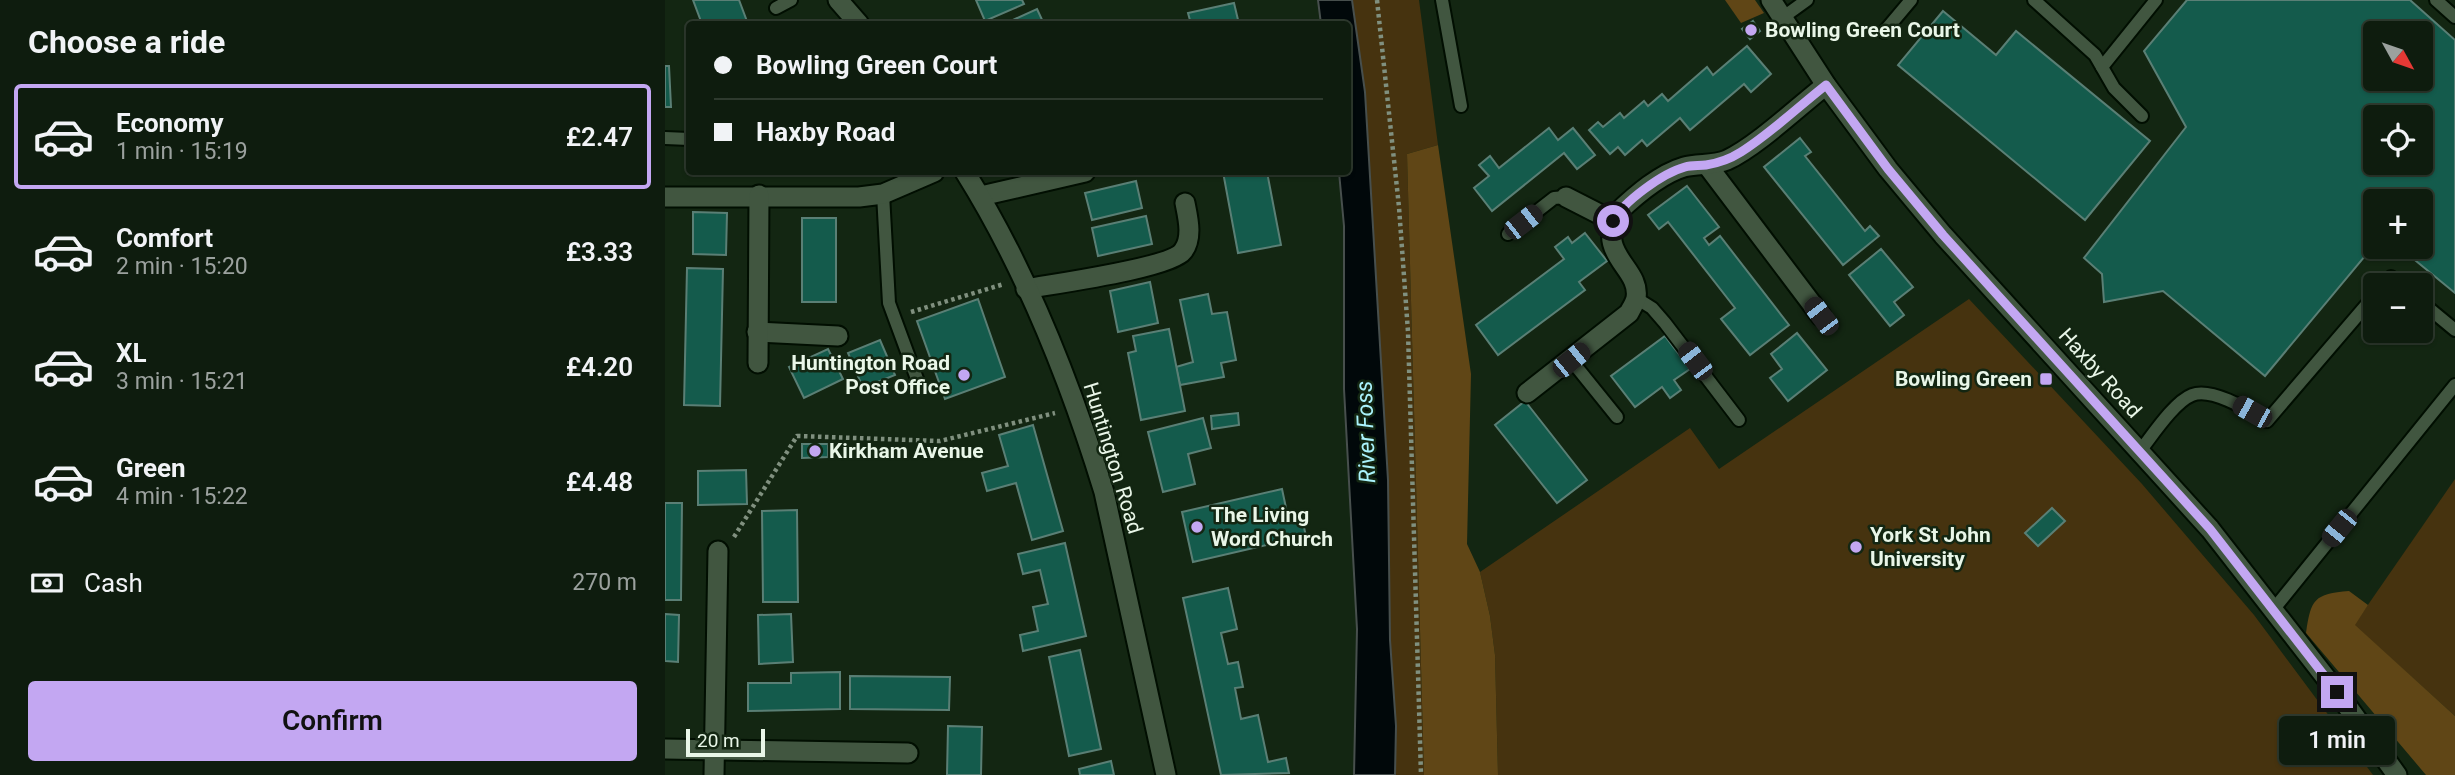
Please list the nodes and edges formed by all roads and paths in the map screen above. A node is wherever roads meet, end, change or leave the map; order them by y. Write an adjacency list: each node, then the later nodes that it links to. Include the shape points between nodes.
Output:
1 (790, 0): 11 (lane)
2 (838, 0): 14 (street)
3 (1377, 0): 59 (path, via 1408,332)
4 (1442, 0): 18 (lane)
5 (1771, 0): 13 (street, Haxby Road)
6 (1807, 0): 13 (lane)
7 (1911, 0): 15 (lane)
8 (2034, 0): 16 (lane, via 2095,55)
9 (2156, 0): 16 (lane)
10 (2436, 0): 12 (lane)
11 (776, 8)
12 (2455, 17)
13 (1782, 18): 17 (street, Haxby Road)
14 (856, 21)
15 (1884, 32)
16 (2102, 67): 19 (lane, via 2114,88)
17 (1826, 85): 22 (street, via 1742,151); 51 (street, Haxby Road, via 1943,235)
18 (1461, 106)
19 (2142, 116)
20 (665, 138): 21 (lane)
21 (686, 139)
22 (1707, 165): 32 (street, via 1670,172 1628,202); 38 (street)
23 (927, 175): 26 (street)
24 (967, 175): 28 (street, Huntington Road)
25 (1072, 175): 28 (street)
26 (883, 194): 27 (street); 39 (lane, via 889,303)
27 (759, 195): 29 (street); 41 (street)
28 (981, 196): 34 (street, Huntington Road)
29 (665, 197)
30 (1566, 197): 32 (street); 33 (lane, via 1554,198)
31 (1185, 204): 34 (street, via 1188,242 1175,258 1140,268)
32 (1613, 221): 35 (street, via 1613,250 1635,285)
33 (1507, 234)
34 (1024, 284): 39 (path); 48 (street, Huntington Road)
35 (1636, 298): 43 (street, via 1629,313); 50 (lane, via 1665,323)
36 (2363, 309): 51 (lane, via 2267,421 2237,403 2194,394 2183,400)
37 (2433, 312): 40 (lane)
38 (1821, 316)
39 (894, 317): 46 (lane)
40 (2455, 330)
41 (757, 332): 42 (street); 44 (street)
42 (838, 337)
43 (1571, 360): 47 (street); 49 (lane)
44 (758, 363)
45 (2455, 385): 53 (lane)
46 (919, 387)
47 (1527, 393)
48 (1076, 407): 52 (path, via 940,441 797,436 735,535); 58 (street, Huntington Road, via 1104,492)
49 (1617, 418)
50 (1739, 419)
51 (2140, 451): 53 (street, Haxby Road, via 2210,529)
52 (717, 551): 55 (street)
53 (2273, 610): 60 (street, Haxby Road)
54 (665, 749): 55 (street)
55 (714, 750): 56 (street); 57 (street)
56 (908, 753)
57 (714, 775)
58 (1166, 775)
59 (1422, 775)
60 (2397, 775)

